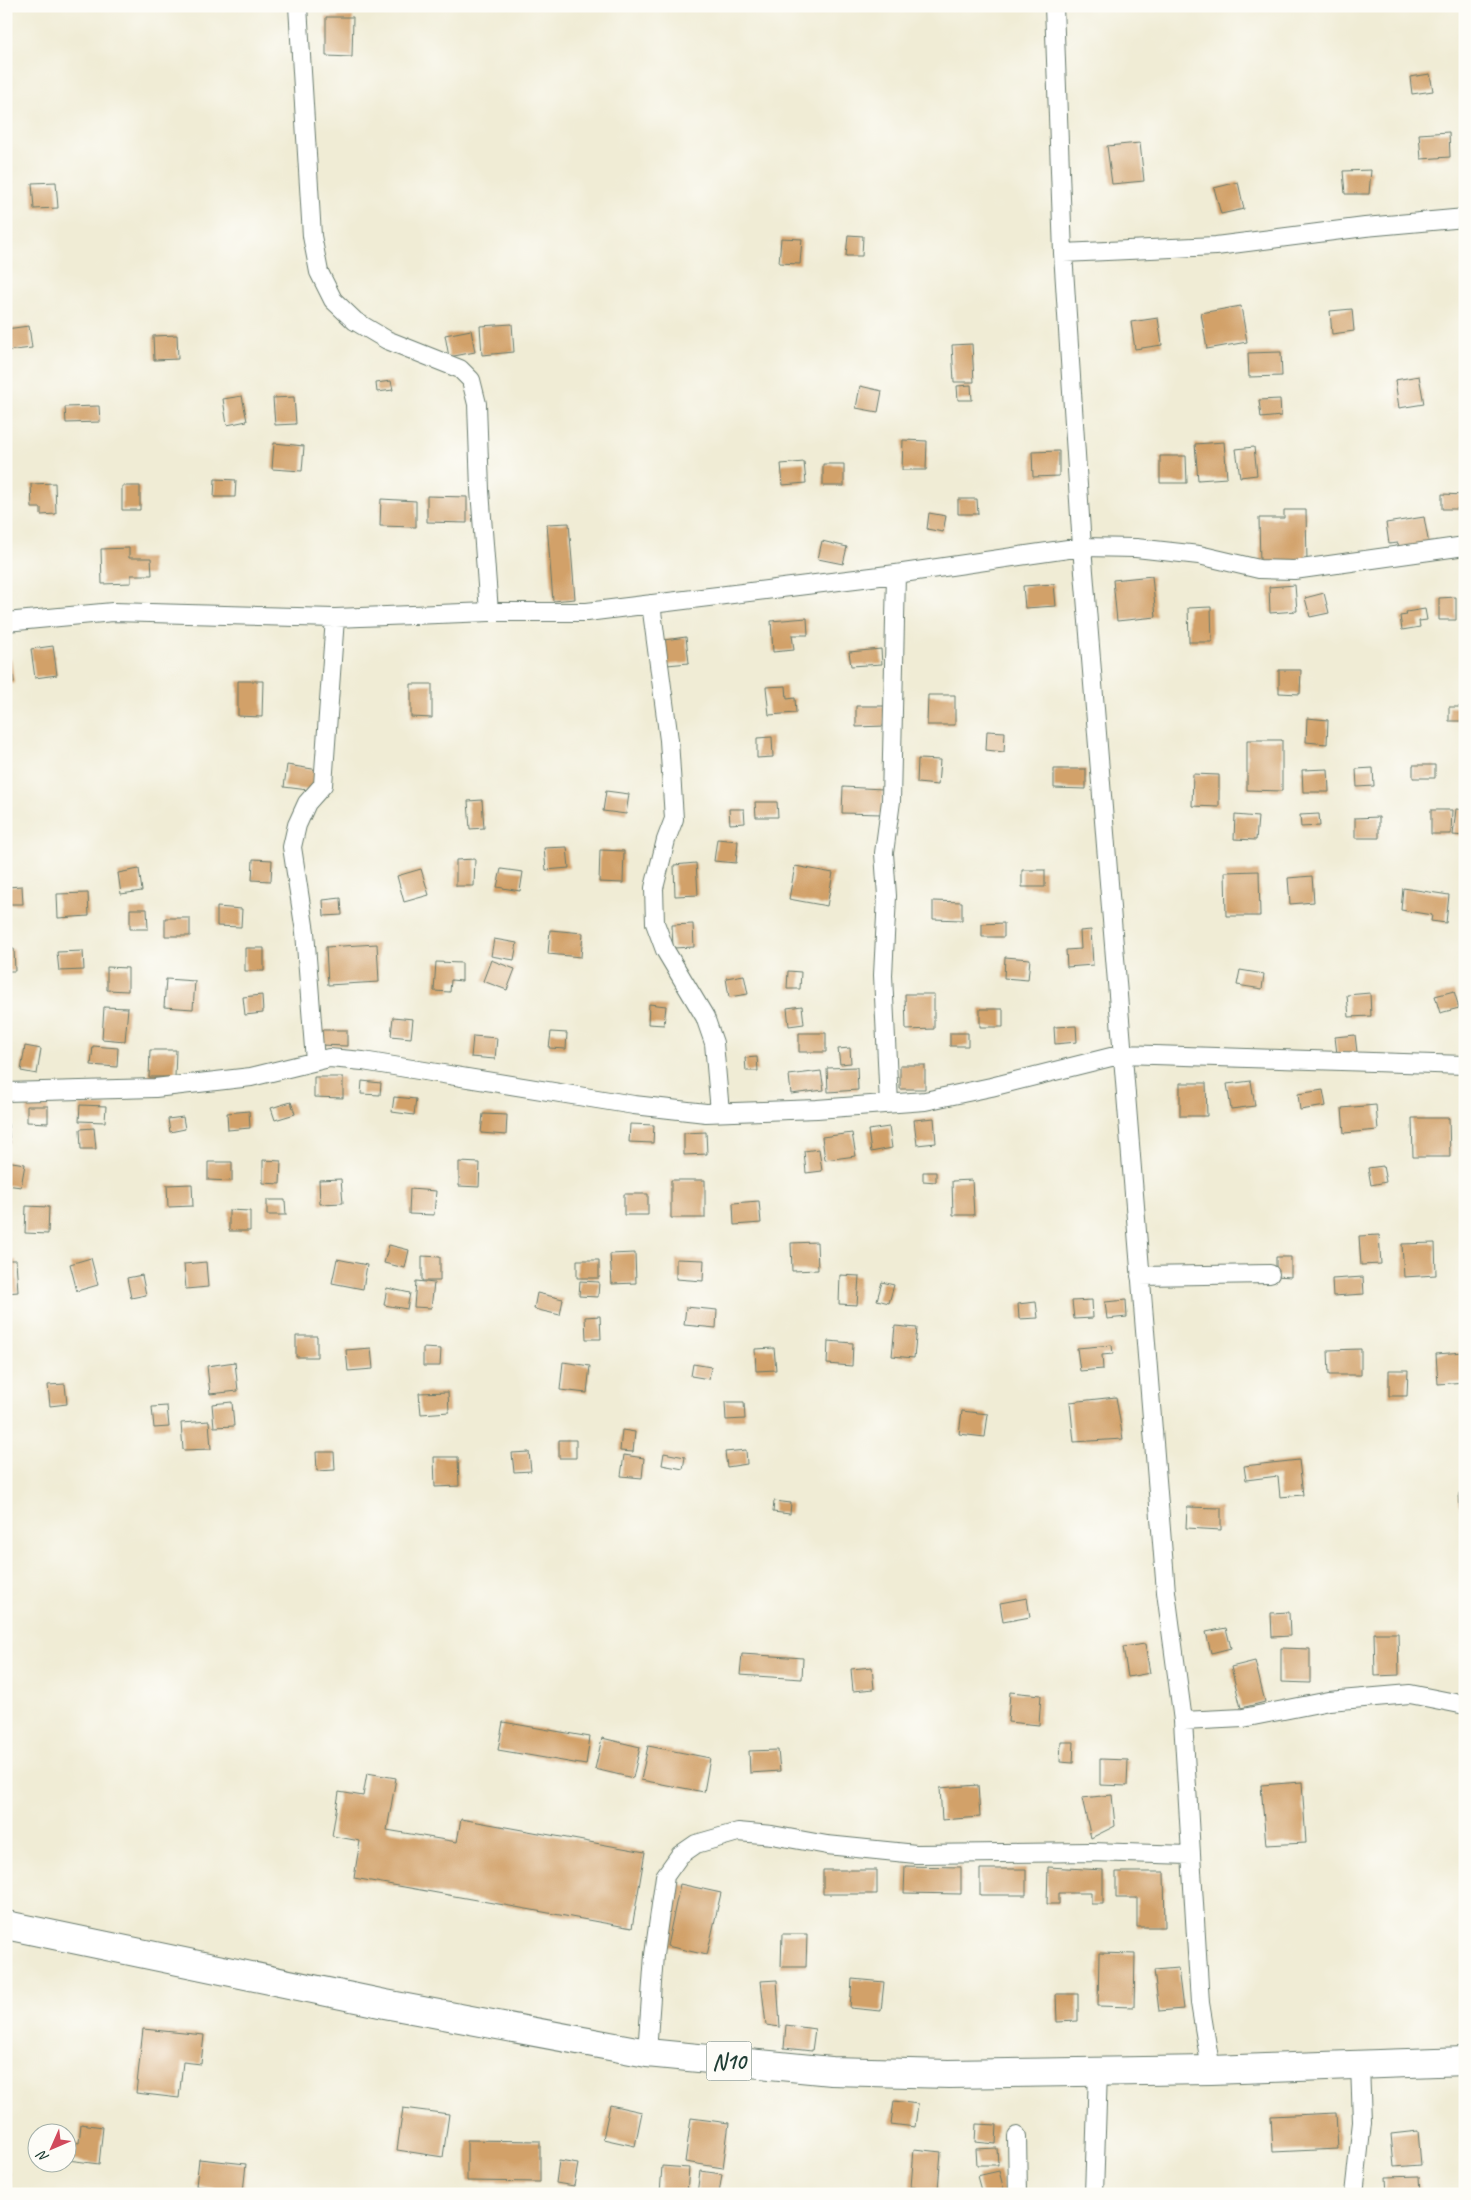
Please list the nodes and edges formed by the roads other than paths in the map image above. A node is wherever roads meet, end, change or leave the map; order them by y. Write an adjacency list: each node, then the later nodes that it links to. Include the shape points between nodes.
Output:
1 (298, 6): 9 (street, via 312,236 319,272 333,300 355,321 387,340 460,369 471,380 477,404)
2 (1054, 6): 4 (street)
3 (1465, 218): 4 (street, via 1216,246)
4 (1063, 253): 6 (street)
5 (1465, 546): 6 (street, via 1294,570 1259,570 1199,555 1136,548)
6 (1082, 548): 7 (street); 12 (street)
7 (896, 574): 8 (street); 16 (street, via 891,801 884,853 887,896 882,975)
8 (651, 604): 9 (street, via 587,612); 17 (street, via 669,740 674,819 654,888 655,923 665,950 705,1017 714,1043)
9 (489, 612): 10 (street)
10 (335, 618): 11 (street, via 113,612); 13 (street, via 323,785 307,803 297,825 292,848 305,932)
11 (6, 622)
12 (1123, 1054): 14 (street); 16 (street, via 992,1087 925,1101); 19 (street)
13 (316, 1061): 15 (street, via 251,1077 155,1088); 17 (street, via 329,1058 363,1061 634,1105)
14 (1465, 1065)
15 (6, 1092)
16 (889, 1104): 17 (street)
17 (720, 1112)
18 (1270, 1274): 19 (street)
19 (1140, 1276): 21 (street, via 1166,1592)
20 (1465, 1705): 21 (street, via 1410,1694 1329,1701 1243,1718)
21 (1184, 1721): 22 (street)
22 (1190, 1855): 24 (street, via 1091,1852 916,1854 738,1832 696,1844 680,1855 665,1876 654,1955); 27 (street, via 1200,2004)
23 (6, 1924): 24 (main road, N10, via 385,2004)
24 (647, 2053): 28 (main road, N10, via 831,2071 949,2074)
25 (1465, 2061): 26 (main road, N10)
26 (1360, 2065): 27 (main road, N10); 32 (street, via 1362,2122)
27 (1212, 2070): 28 (main road, N10)
28 (1098, 2071): 31 (street)
29 (1017, 2136): 30 (street)
30 (1018, 2194)
31 (1094, 2194)
32 (1354, 2194)

